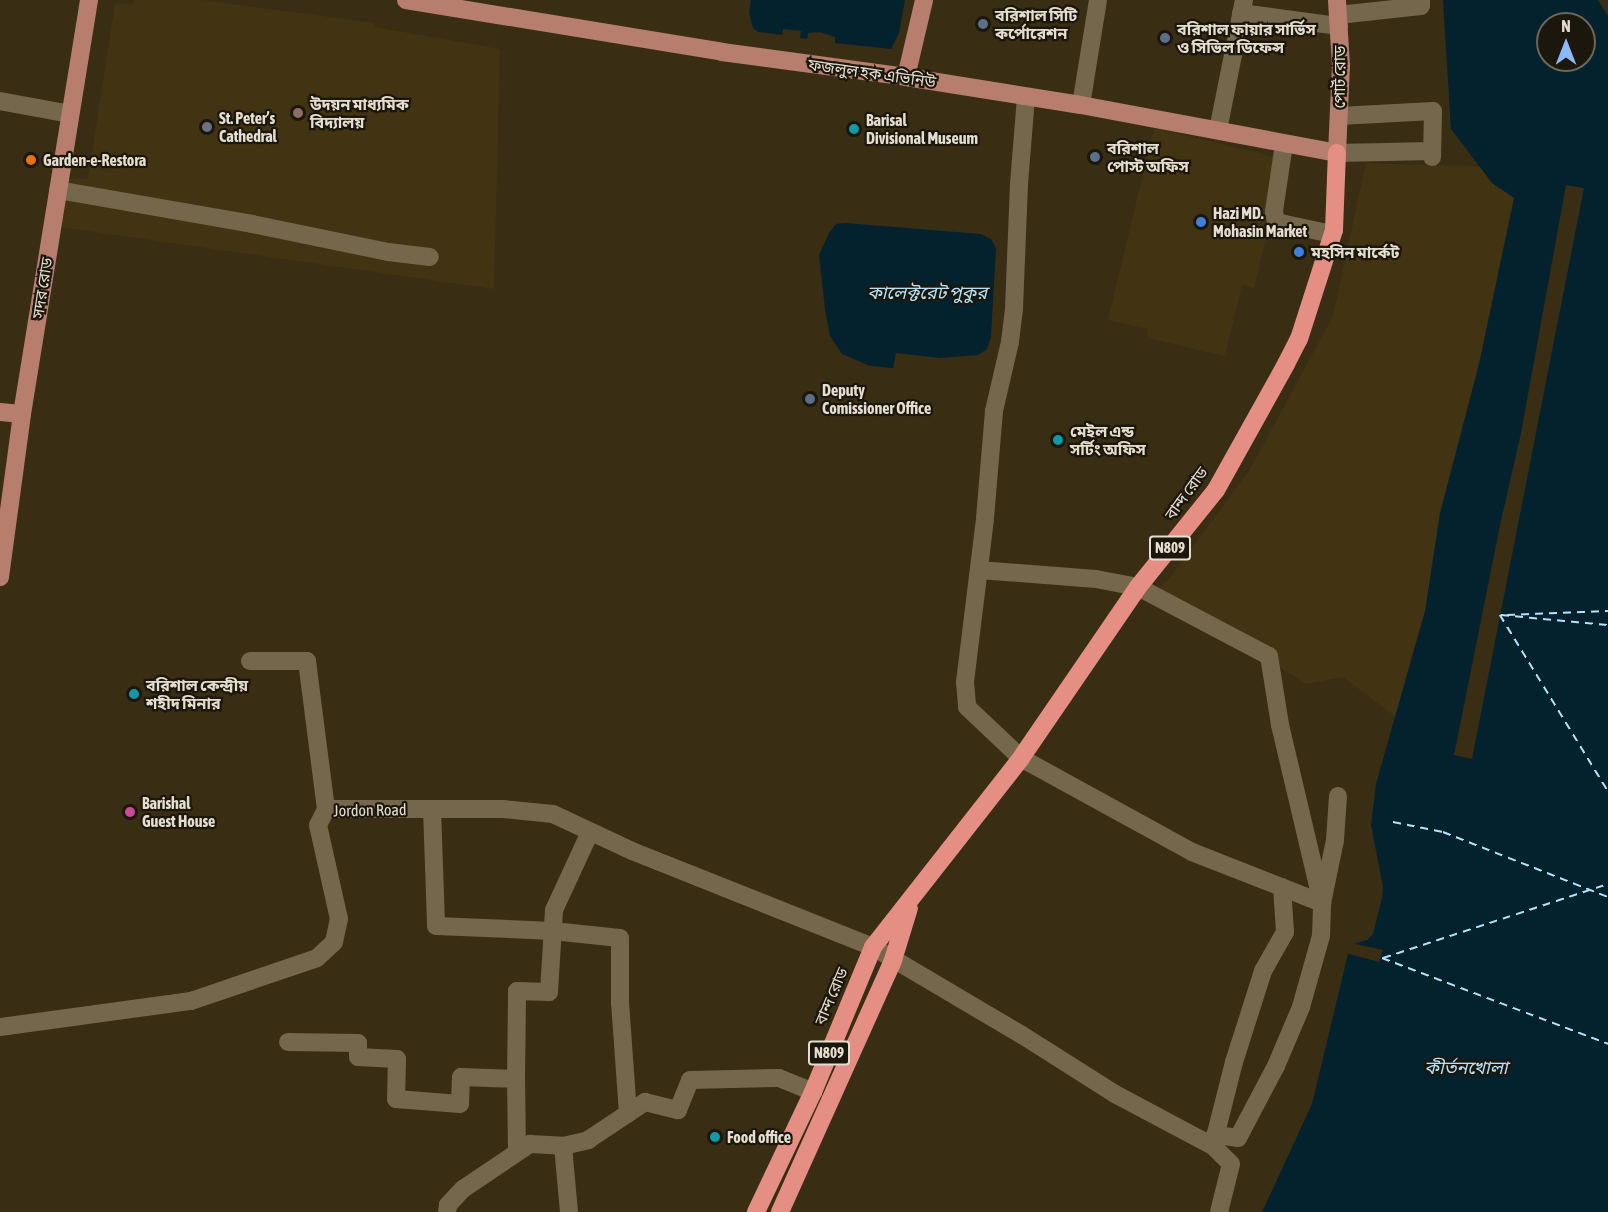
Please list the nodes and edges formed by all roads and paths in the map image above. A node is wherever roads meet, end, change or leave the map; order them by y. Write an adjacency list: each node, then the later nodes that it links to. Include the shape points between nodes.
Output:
1 (89, 0): 12 (main road, সদর রোড)
2 (406, 0): 8 (main road, ফজলুল হক এভিনিউ, via 722,52)
3 (924, 0): 8 (main road)
4 (1098, 0): 11 (street)
5 (1421, 0): 7 (street, via 1421,6)
6 (1242, 7): 7 (street); 14 (street)
7 (1338, 14): 13 (main road, পোর্ট রোড)
8 (906, 77): 9 (main road, ফজলুল হক এভিনিউ)
9 (1026, 97): 11 (main road, ফজলুল হক এভিনিউ); 22 (street, via 1014,309 994,411)
10 (0, 101): 12 (street)
11 (1081, 105): 14 (main road, ফজলুল হক এভিনিউ)
12 (70, 114): 17 (main road, সদর রোড)
13 (1339, 116): 16 (main road, পোর্ট রোড); 16 (street, via 1433,111 1432,154)
14 (1218, 130): 15 (main road, ফজলুল হক এভিনিউ)
15 (1284, 144): 16 (main road, ফজলুল হক এভিনিউ); 18 (street, via 1274,211 1276,222)
16 (1337, 153): 18 (highway, বান্দ রোড / N809)
17 (58, 190): 19 (street); 21 (main road, সদর রোড)
18 (1332, 234): 24 (highway, বান্দ রোড / N809, via 1299,339 1286,364 1216,490)
19 (430, 257)
20 (0, 412): 21 (main road)
21 (22, 414): 23 (main road, সদর রোড)
22 (979, 570): 24 (street, via 1096,579); 26 (street, via 965,682 967,706)
23 (0, 577)
24 (1138, 587): 26 (highway, বান্দ রোড / N809); 33 (street, via 1269,656)
25 (250, 661): 28 (street, via 307,661)
26 (1021, 758): 31 (street, via 1192,852); 32 (highway, বান্দ রোড / N809)
27 (1338, 796): 33 (street, via 1335,840)
28 (326, 809): 29 (street, Jordon Road); 37 (street, Jordon Road, via 318,825 339,919 334,942 317,958 191,1001)
29 (432, 809): 30 (street, Jordon Road, via 553,814); 34 (street, via 436,926)
30 (590, 832): 34 (street, via 554,910); 35 (street, Jordon Road)
31 (1282, 887): 33 (street); 42 (street, via 1285,932 1263,971)
32 (911, 901): 35 (highway, বান্দ রোড / N809); 36 (highway, বান্দ রোড / N809)
33 (1322, 903): 42 (street, via 1321,936 1301,1007 1276,1066 1238,1138)
34 (553, 931): 39 (street, via 549,992 517,990); 41 (street, via 620,938)
35 (873, 947): 36 (street, Jordon Road); 40 (highway, বান্দ রোড / N809)
36 (893, 960): 42 (street, Jordon Road, via 1115,1094); 48 (highway, বান্দ রোড / N809)
37 (0, 1027)
38 (288, 1042): 39 (street, via 358,1043 358,1057 397,1059 396,1099 460,1104 461,1077)
39 (516, 1079): 44 (street)
40 (813, 1092): 41 (street, via 779,1078 690,1080 678,1110 645,1102); 47 (highway, বান্দ রোড / N809)
41 (627, 1113): 43 (street, via 588,1140)
42 (1214, 1141): 49 (street, via 1231,1164)
43 (563, 1146): 44 (street, via 530,1144); 46 (street)
44 (517, 1152): 45 (street, via 463,1189 448,1205)
45 (447, 1212)
46 (569, 1212)
47 (756, 1212)
48 (780, 1212)
49 (1219, 1212)

